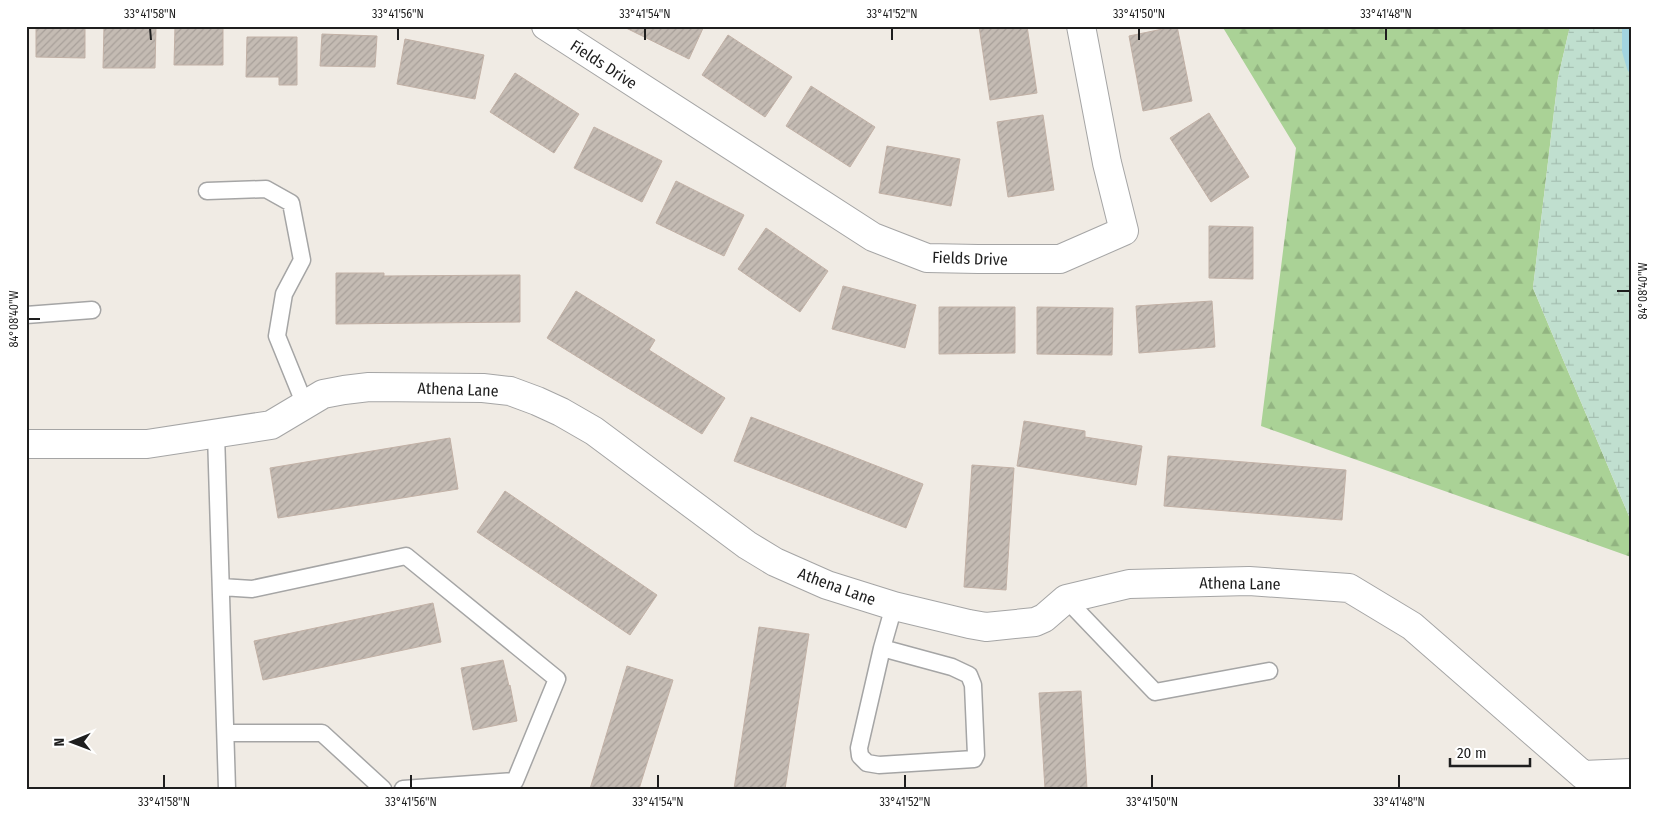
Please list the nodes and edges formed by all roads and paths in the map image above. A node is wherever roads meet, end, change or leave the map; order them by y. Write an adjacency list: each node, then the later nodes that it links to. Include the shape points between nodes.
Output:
1 (546, 26): 2 (street, Fields Drive, via 873,237 927,258 978,259 1060,259 1124,231 1107,163)
2 (1081, 26)
3 (207, 191): 6 (lane, via 266,189 291,202 302,260 284,294 278,336)
4 (92, 310): 5 (lane)
5 (26, 314)
6 (305, 405): 7 (street, Athena Lane, via 272,425); 11 (street, Athena Lane, via 323,394 369,387 510,391 561,412 594,431 747,545 775,562 826,584)
7 (216, 434): 8 (street, Athena Lane, via 147,444); 9 (lane)
8 (26, 444)
9 (221, 587): 14 (lane); 18 (lane, via 252,589 406,556 557,679 515,781)
10 (1066, 599): 11 (street, Athena Lane, via 1035,622 986,627); 13 (lane, via 1155,692); 15 (street, Athena Lane, via 1129,584 1249,581 1349,588 1412,626 1583,775)
11 (894, 606): 12 (lane)
12 (882, 648): 12 (lane, via 859,748 860,756 867,763 879,765 974,758 973,685 969,675 952,667)
13 (1269, 670)
14 (226, 733): 16 (lane); 17 (lane, via 322,734)
15 (1631, 773)
16 (227, 789)
17 (383, 789)
18 (403, 789)

